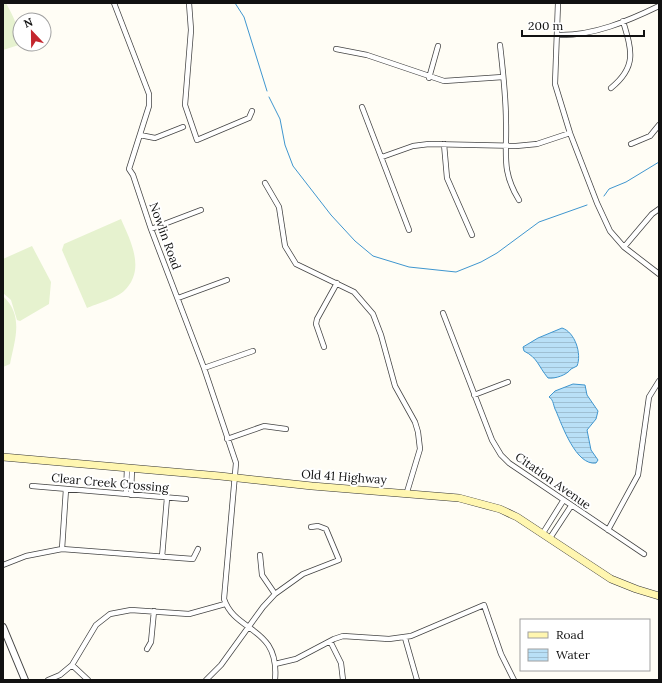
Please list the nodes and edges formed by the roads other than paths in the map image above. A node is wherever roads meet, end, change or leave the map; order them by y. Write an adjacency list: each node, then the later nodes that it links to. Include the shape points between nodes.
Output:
1 (114, 3): 18 (street, Nowlin Road, via 150,94)
2 (189, 3): 14 (street, via 191,30 185,105 197,140 249,118)
3 (558, 3): 6 (street)
4 (659, 6): 5 (street)
5 (623, 22): 6 (street, via 594,32); 12 (street, via 631,63 626,74)
6 (558, 35): 17 (street, via 556,84)
7 (500, 45): 10 (street)
8 (438, 46): 11 (street)
9 (336, 49): 11 (street, via 367,56)
10 (503, 77): 11 (street, via 444,82); 21 (street)
11 (429, 78)
12 (611, 88)
13 (362, 107): 22 (street)
14 (252, 111)
15 (659, 125): 20 (street, via 650,136)
16 (184, 127): 18 (street, via 155,138)
17 (570, 133): 21 (street, via 537,144); 30 (street, via 610,232)
18 (140, 135): 27 (street, Nowlin Road, via 129,169)
19 (444, 144): 21 (street); 22 (street, via 413,146); 29 (street, via 447,178)
20 (631, 144)
21 (506, 145): 24 (street, via 507,176)
22 (382, 157): 28 (street)
23 (265, 183): 33 (street, via 279,207 285,246 296,264)
24 (518, 200)
25 (659, 209): 30 (street)
26 (200, 210): 27 (street)
27 (151, 229): 34 (street, Nowlin Road)
28 (409, 230)
29 (472, 235)
30 (624, 247): 31 (street)
31 (659, 274)
32 (227, 280): 34 (street)
33 (337, 283): 36 (street, via 317,319 316,324); 49 (street, via 354,292 373,314 395,386 415,422 420,449)
34 (178, 298): 38 (street, Nowlin Road)
35 (443, 313): 41 (street, Citation Avenue)
36 (324, 347)
37 (253, 351): 38 (street)
38 (204, 368): 43 (street, Nowlin Road)
39 (659, 381): 56 (street, via 649,397 638,475)
40 (508, 382): 41 (street)
41 (474, 395): 53 (street, Citation Avenue, via 500,455)
42 (286, 429): 43 (street, via 264,426)
43 (227, 439): 46 (street, Nowlin Road, via 236,462)
44 (3, 456): 45 (main road, Old 41 Highway)
45 (130, 468): 46 (main road, Old 41 Highway); 50 (street)
46 (236, 478): 49 (main road, Old 41 Highway); 67 (street, Nowlin Road, via 224,590)
47 (32, 486): 48 (street, Clear Creek Crossing)
48 (66, 489): 50 (street, Clear Creek Crossing); 60 (street)
49 (407, 492): 57 (main road, Old 41 Highway, via 459,498 500,509)
50 (128, 494): 51 (street, Clear Creek Crossing)
51 (167, 498): 52 (street, Clear Creek Crossing); 63 (street)
52 (186, 499)
53 (563, 501): 54 (street, Citation Avenue); 57 (street)
54 (571, 506): 56 (street, Citation Avenue); 58 (street)
55 (311, 527): 65 (street, via 326,529 339,560 302,574)
56 (608, 530): 61 (street, Citation Avenue)
57 (543, 533): 58 (main road, Old 41 Highway)
58 (550, 538): 66 (main road, Old 41 Highway, via 611,579)
59 (198, 549): 63 (street, via 193,559)
60 (62, 550): 63 (street); 64 (street, via 26,556)
61 (644, 554)
62 (260, 555): 65 (street, via 262,575)
63 (162, 557)
64 (3, 565)
65 (276, 594): 69 (street)
66 (659, 596)
67 (226, 604): 68 (street, via 189,614); 69 (street, via 234,615)
68 (154, 612): 73 (street, via 151,642); 75 (street, via 122,610 103,618)
69 (249, 626): 74 (street, via 268,644); 79 (street, via 222,665)
70 (3, 627): 76 (street)
71 (405, 638): 72 (street, via 348,636); 82 (street); 83 (street, via 484,605 501,654)
72 (330, 641): 74 (street, via 303,656); 81 (street, via 341,663)
73 (147, 649)
74 (275, 664): 80 (street)
75 (72, 665): 77 (street); 78 (street)
76 (25, 680)
77 (48, 680)
78 (88, 680)
79 (206, 680)
80 (275, 680)
81 (343, 680)
82 (417, 680)
83 (514, 680)

